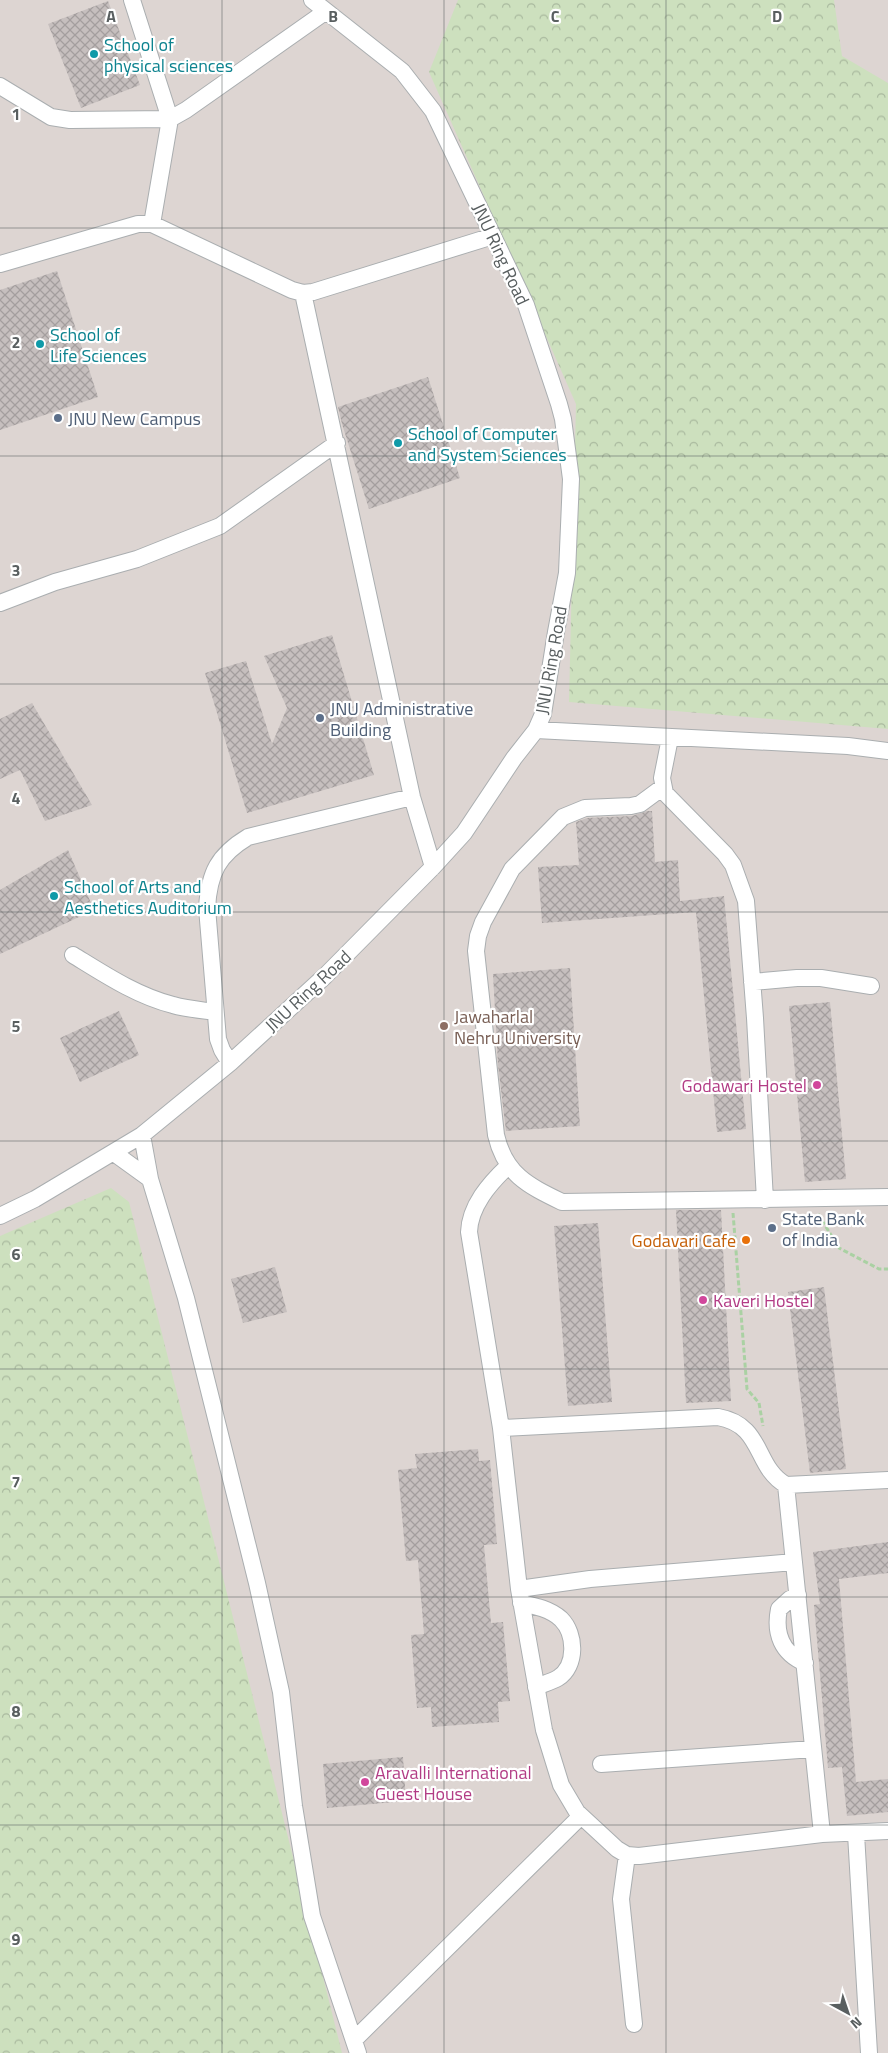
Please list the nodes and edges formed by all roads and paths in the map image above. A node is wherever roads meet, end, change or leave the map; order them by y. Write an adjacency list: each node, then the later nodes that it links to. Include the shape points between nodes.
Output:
1 (132, 0): 5 (lane)
2 (312, 0): 3 (lane, JNU Ring Road)
3 (325, 12): 5 (lane); 7 (lane, JNU Ring Road, via 402,71 419,91 433,111)
4 (0, 86): 5 (lane, via 51,117 70,120)
5 (170, 119): 6 (lane)
6 (152, 224): 8 (lane, via 138,224); 9 (lane)
7 (493, 236): 9 (lane); 12 (lane, JNU Ring Road, via 526,305 559,404 571,479 567,573 543,714)
8 (0, 264)
9 (303, 293): 10 (lane)
10 (337, 444): 11 (lane, via 220,526 136,559 56,582); 16 (lane)
11 (0, 603)
12 (536, 730): 13 (lane); 17 (lane, JNU Ring Road, via 464,832)
13 (670, 738): 14 (lane, via 848,746); 15 (lane)
14 (888, 751)
15 (663, 787): 19 (lane, via 665,793 733,865 746,900); 25 (lane, via 640,804 585,808 563,817 512,869 483,922 476,951 496,1135)
16 (412, 797): 17 (lane); 21 (lane, via 248,837 232,846 217,863 208,886)
17 (433, 867): 22 (lane, JNU Ring Road, via 325,976)
18 (73, 955): 21 (lane, via 160,1001)
19 (752, 982): 20 (lane, via 821,978); 30 (lane)
20 (871, 986)
21 (215, 1012): 22 (lane, via 218,1039)
22 (230, 1063): 23 (lane, JNU Ring Road)
23 (142, 1135): 24 (lane, JNU Ring Road); 26 (lane)
24 (114, 1153): 26 (lane); 31 (lane, JNU Ring Road)
25 (508, 1166): 29 (lane, via 515,1174 562,1202); 33 (lane, via 481,1197 470,1220 469,1232)
26 (150, 1179): 50 (lane, via 186,1298 281,1692 294,1806 312,1916)
27 (888, 1197): 28 (lane)
28 (809, 1199): 30 (lane); 32 (path, via 839,1248 879,1269)
29 (732, 1200): 30 (lane); 34 (path, via 746,1389 759,1403)
30 (765, 1200)
31 (0, 1216)
32 (888, 1269)
33 (501, 1428): 36 (lane, via 730,1419 743,1427 773,1474); 39 (lane)
34 (764, 1430)
35 (888, 1480): 36 (lane)
36 (786, 1485): 37 (lane)
37 (794, 1562): 38 (lane); 39 (lane, via 590,1579)
38 (798, 1595): 40 (lane); 40 (lane, via 779,1609 778,1629 790,1655)
39 (520, 1596): 41 (lane); 41 (lane, via 560,1618 566,1625 573,1650 567,1669 558,1677)
40 (805, 1663): 42 (lane)
41 (536, 1686): 44 (lane, via 554,1767 568,1799)
42 (813, 1749): 43 (lane); 46 (lane)
43 (601, 1764)
44 (581, 1816): 48 (lane, via 617,1850); 50 (lane)
45 (888, 1831): 47 (lane)
46 (822, 1834): 47 (lane); 48 (lane)
47 (856, 1834): 51 (lane)
48 (627, 1855): 49 (lane, via 621,1908)
49 (634, 2024)
50 (357, 2046)
51 (869, 2053)

